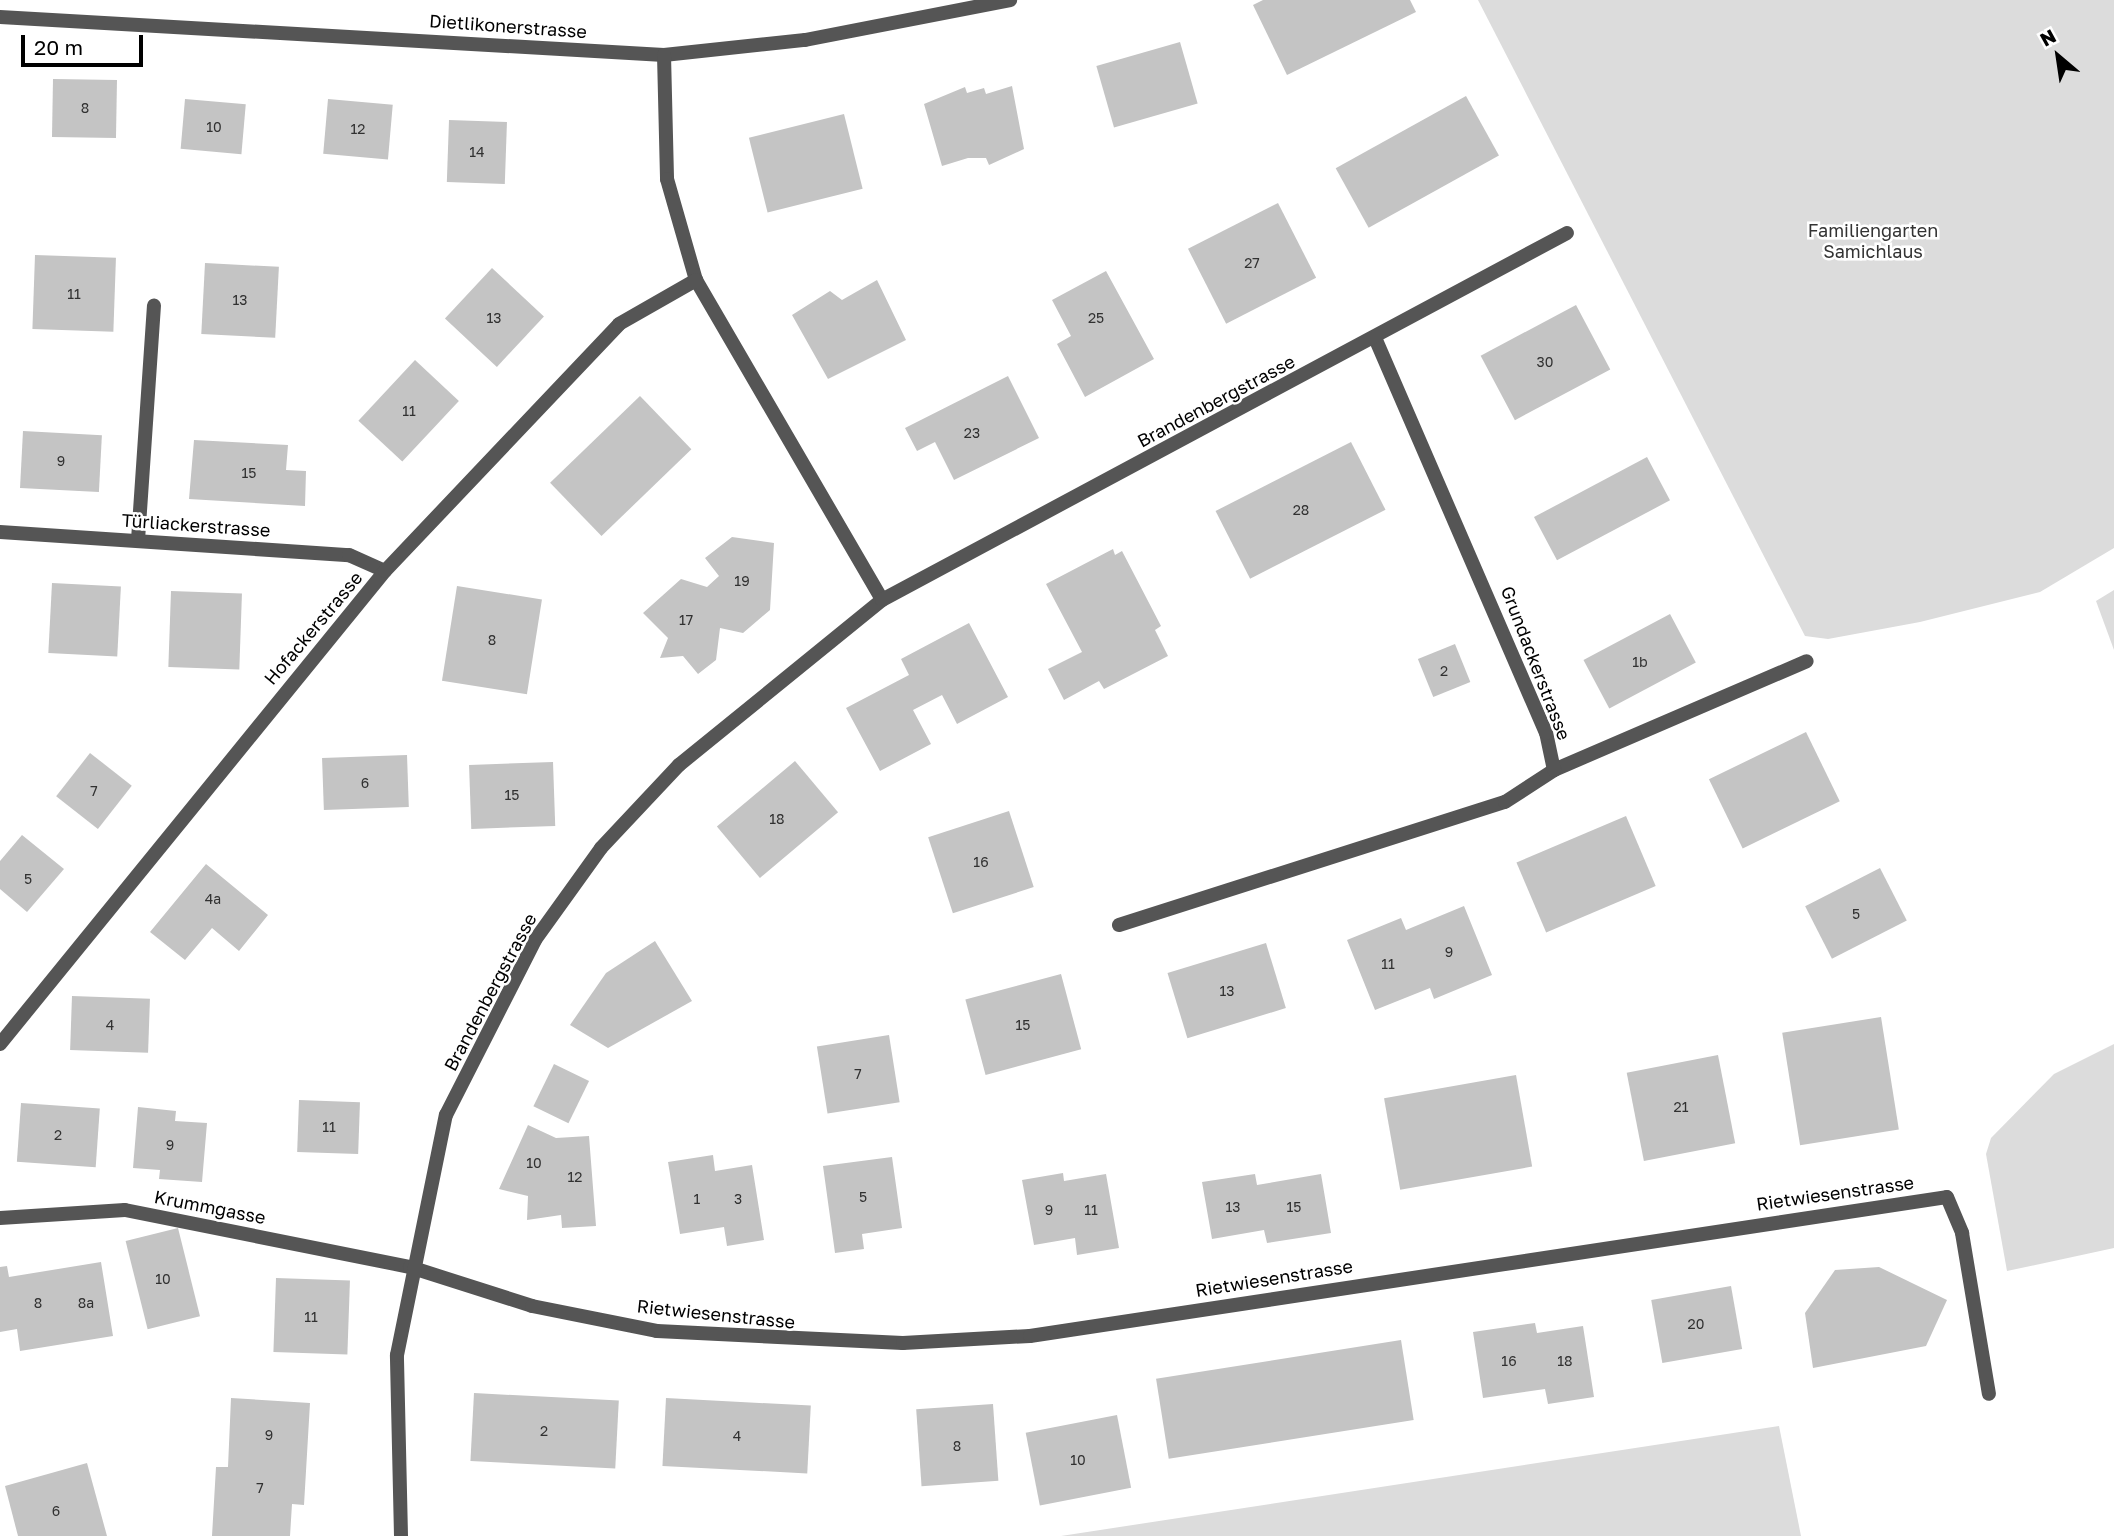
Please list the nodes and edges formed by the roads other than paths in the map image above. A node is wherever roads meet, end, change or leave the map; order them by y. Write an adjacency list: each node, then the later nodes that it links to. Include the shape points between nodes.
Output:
1 (1010, 0): 3 (street, Dietlikonerstrasse, via 805,40)
2 (0, 17): 3 (street, Dietlikonerstrasse)
3 (664, 55): 5 (street, via 667,178)
4 (1567, 233): 7 (street, Brandenbergstrasse)
5 (696, 279): 10 (street, Hofackerstrasse, via 620,324); 11 (street)
6 (154, 306): 9 (street)
7 (1375, 338): 11 (street, Brandenbergstrasse); 13 (street, Grundackerstrasse, via 1521,671)
8 (0, 532): 9 (street, Türliackerstrasse)
9 (138, 540): 10 (street, Türliackerstrasse, via 349,555)
10 (386, 571): 15 (street, Hofackerstrasse)
11 (882, 600): 17 (street, Brandenbergstrasse, via 679,765 601,848 543,929 446,1115)
12 (1807, 661): 13 (street)
13 (1554, 770): 14 (street, via 1505,802)
14 (1119, 925)
15 (0, 1044)
16 (0, 1218): 17 (street, Krummgasse, via 125,1210)
17 (410, 1267): 18 (street, Rietwiesenstrasse, via 532,1306 657,1331 903,1343 1030,1336 1947,1197 1962,1233); 19 (street, Brandenbergstrasse, via 397,1355)
18 (1989, 1394)
19 (401, 1536)

